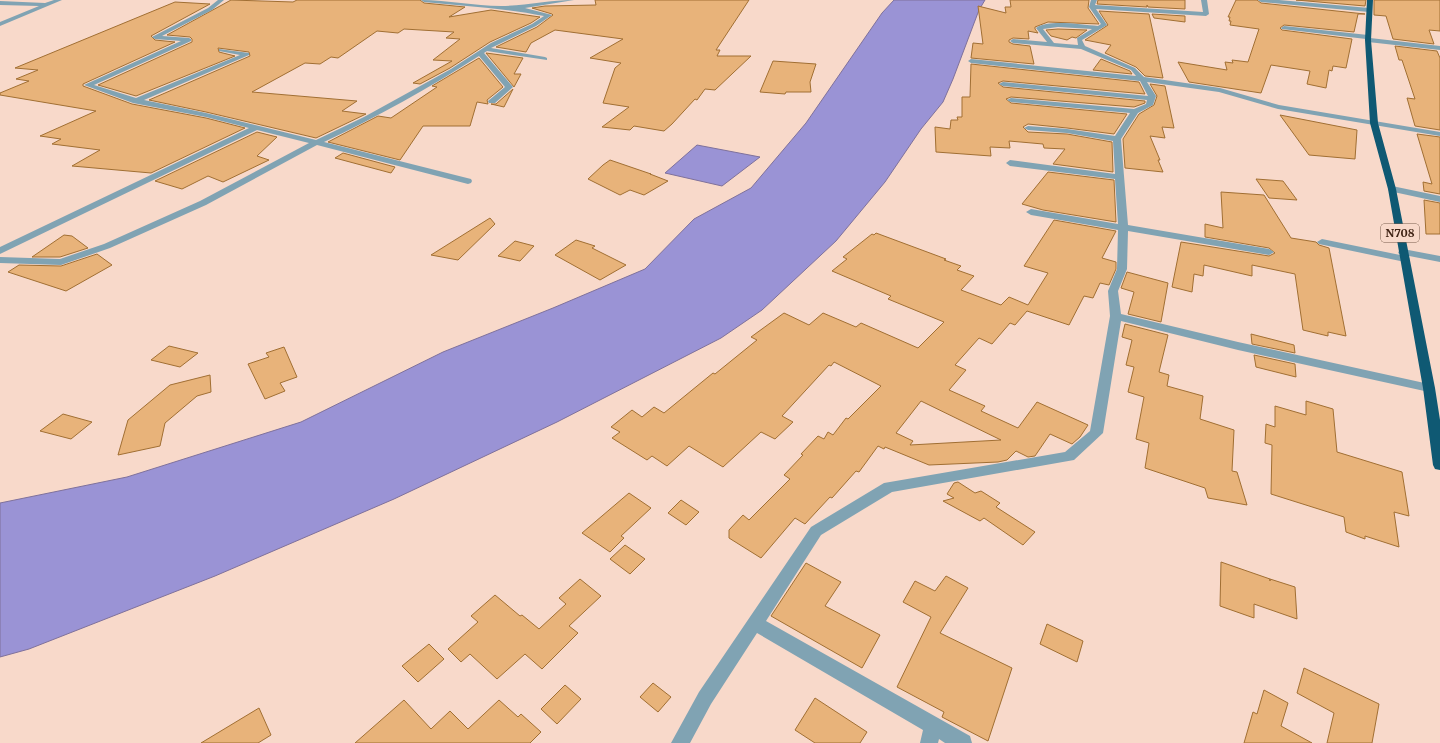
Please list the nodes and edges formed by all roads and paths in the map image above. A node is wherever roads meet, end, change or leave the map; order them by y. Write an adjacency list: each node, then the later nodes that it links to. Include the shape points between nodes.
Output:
1 (59, 0): 14 (street)
2 (221, 0): 34 (street, via 210,9 155,37 189,40 88,85)
3 (424, 0): 4 (street)
4 (433, 0): 12 (street)
5 (478, 0): 12 (street)
6 (571, 0): 17 (street)
7 (1094, 0): 15 (street)
8 (1204, 0): 15 (street, via 1206,14)
9 (1261, 0): 13 (street)
10 (0, 3): 11 (street)
11 (11, 4): 14 (street); 16 (street)
12 (468, 5): 17 (street)
13 (1370, 5): 21 (highway, N708)
14 (46, 6): 18 (street)
15 (1092, 7): 19 (street, via 1104,25)
16 (0, 8)
17 (515, 8): 27 (street, via 549,15)
18 (0, 24)
19 (1098, 28): 23 (street, via 1058,24 1039,28); 24 (street, via 1079,40)
20 (1284, 28): 21 (street)
21 (1368, 38): 25 (street); 37 (highway, N708)
22 (1013, 41): 23 (street)
23 (1052, 44): 24 (street)
24 (1082, 47): 30 (street, via 1133,69)
25 (1440, 48)
26 (221, 50): 34 (street, via 247,54)
27 (483, 51): 28 (street); 35 (street, via 509,87); 42 (street, via 367,119)
28 (544, 59)
29 (971, 61): 30 (street)
30 (1142, 79): 32 (street); 37 (street, via 1220,90 1278,107)
31 (1003, 84): 32 (street)
32 (1151, 98): 36 (street, via 1149,105)
33 (1011, 100): 36 (street)
34 (136, 101): 38 (street)
35 (492, 101)
36 (1135, 111): 41 (street)
37 (1374, 123): 40 (street); 46 (highway, N708)
38 (255, 128): 42 (street); 51 (street)
39 (1028, 128): 41 (street)
40 (1440, 134)
41 (1117, 139): 44 (street)
42 (316, 143): 45 (street); 55 (street, via 203,203 107,246 61,262)
43 (1010, 162): 44 (street)
44 (1119, 177): 49 (street)
45 (468, 181)
46 (1392, 189): 47 (street); 53 (highway, N708)
47 (1440, 199)
48 (1031, 212): 49 (street)
49 (1123, 227): 52 (street); 56 (street, via 1122,269 1113,291)
50 (1322, 242): 53 (street)
51 (0, 251)
52 (1269, 252)
53 (1404, 255): 54 (street); 57 (highway, N708)
54 (1440, 259)
55 (0, 260)
56 (1116, 316): 57 (street); 59 (street, via 1096,433 1069,456 889,487 816,531)
57 (1429, 388): 58 (highway, N708)
58 (1440, 465)
59 (755, 623): 60 (street); 61 (street, via 705,698)
60 (931, 734): 62 (street)
61 (680, 743)
62 (963, 743)

